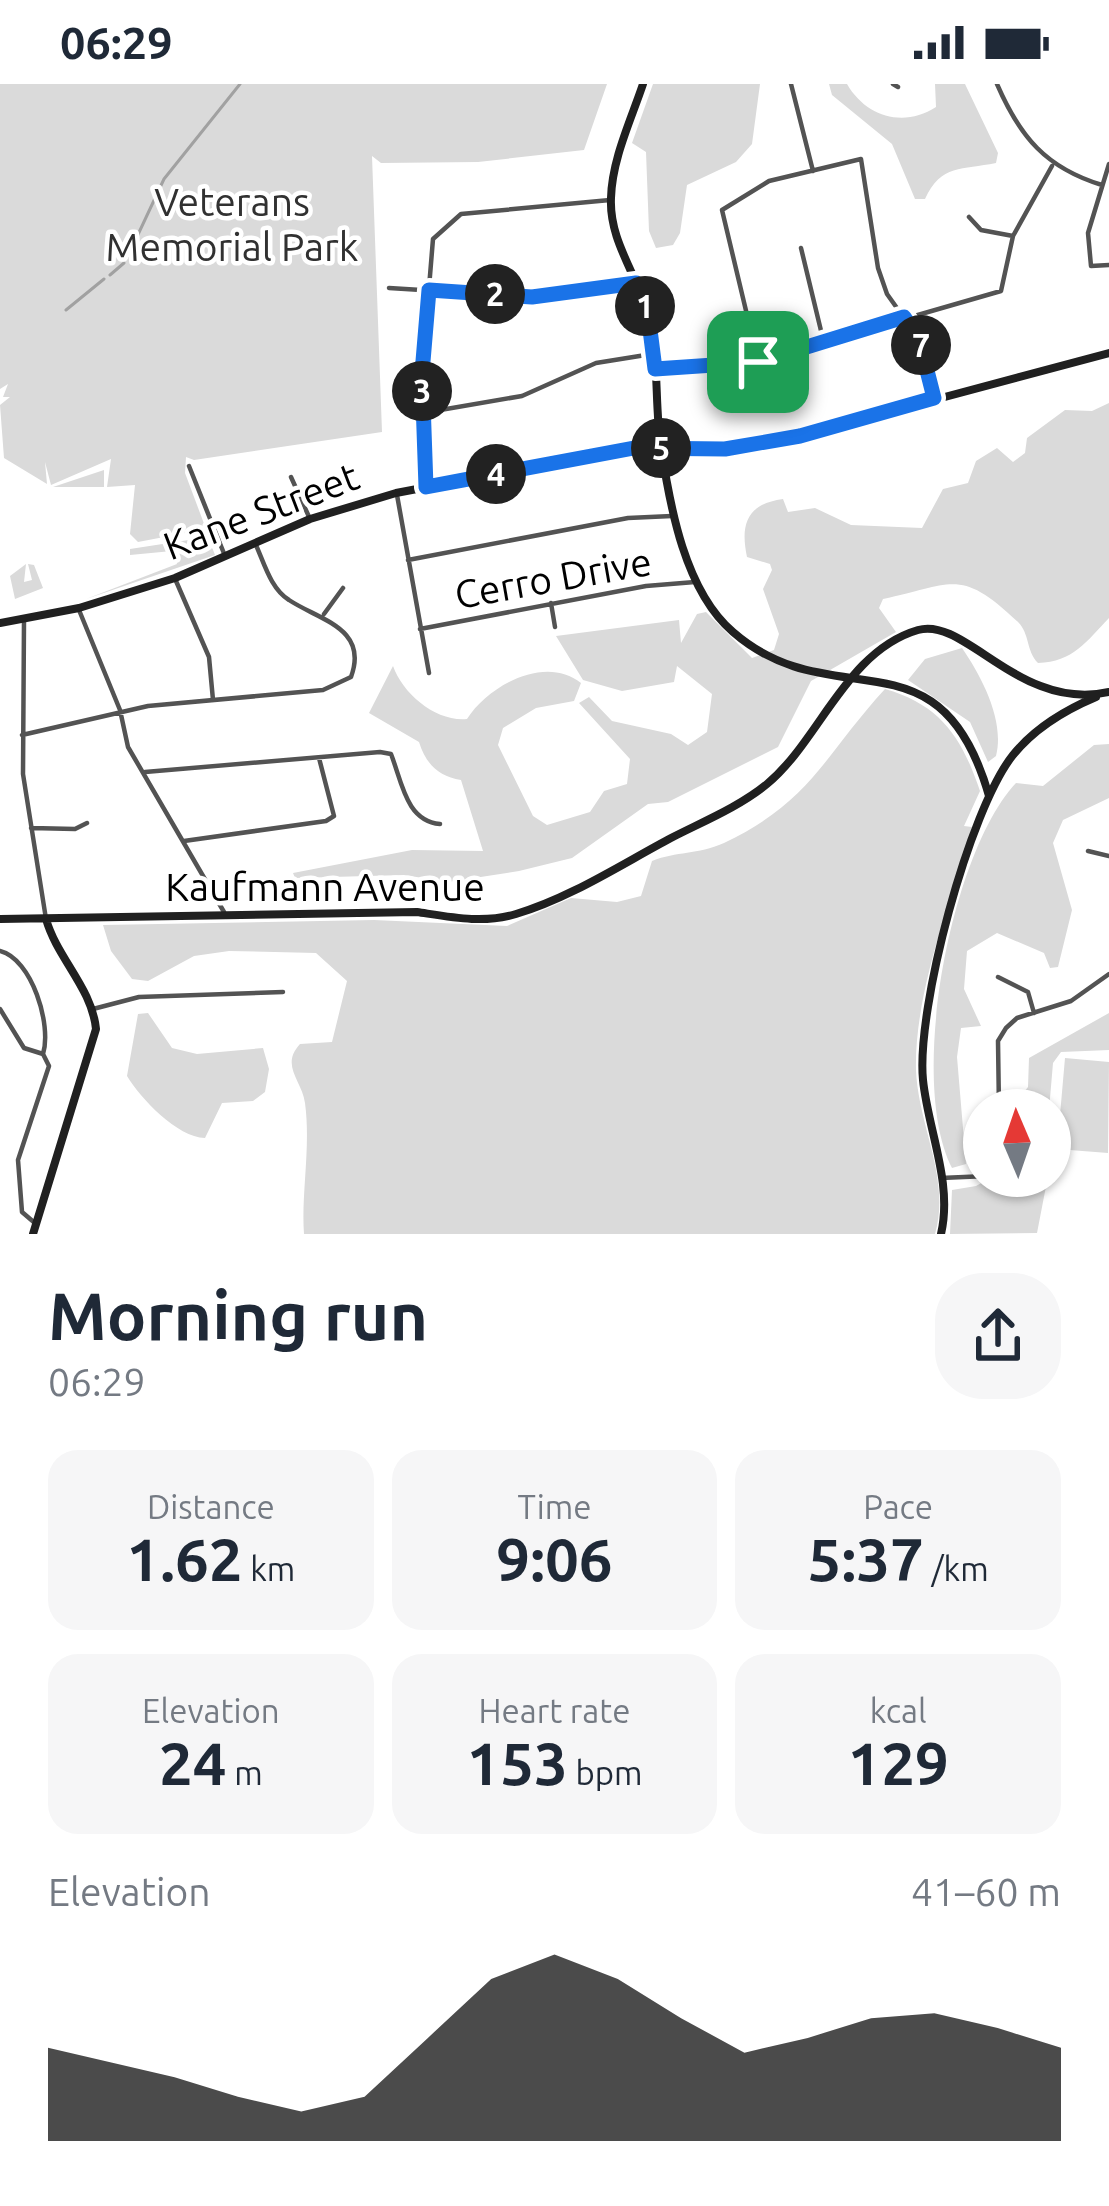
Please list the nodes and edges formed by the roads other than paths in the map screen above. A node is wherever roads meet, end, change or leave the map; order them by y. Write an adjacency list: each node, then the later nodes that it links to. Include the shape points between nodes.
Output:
1 (643, 84): 8 (street)
2 (791, 84): 6 (street)
3 (997, 84): 5 (street, via 1024,136)
4 (1109, 164): 7 (street)
5 (1052, 166): 7 (street); 10 (street)
6 (813, 171): 16 (street, via 861,159 878,268); 20 (street, via 769,181 722,210)
7 (1102, 185): 12 (street, via 1087,239 1094,268)
8 (610, 200): 13 (street); 15 (street, via 461,214 433,239)
9 (969, 217): 10 (street, via 981,230)
10 (1013, 236): 16 (street, via 1001,291)
11 (801, 248): 17 (street)
12 (1109, 266)
13 (636, 283): 15 (street, via 532,297); 19 (street)
14 (389, 288): 15 (street)
15 (429, 290): 23 (street)
16 (904, 317): 17 (street); 22 (street, via 919,339)
17 (823, 340): 20 (street)
18 (1109, 353): 22 (street, Kane Street)
19 (652, 354): 21 (street); 23 (street, via 596,363 522,396)
20 (758, 362): 21 (street)
21 (655, 369): 24 (street)
22 (934, 398): 24 (street, Kane Street, via 800,436 725,449)
23 (423, 413): 27 (street)
24 (661, 448): 27 (street, Kane Street); 29 (street)
25 (189, 466): 32 (street)
26 (291, 477): 30 (street)
27 (426, 487): 28 (street, Kane Street)
28 (396, 493): 30 (street, Kane Street); 33 (street)
29 (678, 516): 33 (street, via 628,518); 35 (street)
30 (310, 518): 31 (street, Kane Street)
31 (255, 543): 32 (street, Kane Street); 39 (street, via 275,587)
32 (224, 556): 34 (street, Kane Street)
33 (408, 560): 43 (street)
34 (175, 578): 38 (street, Kane Street); 47 (street, via 209,657)
35 (695, 583): 37 (street, Cerro Drive); 45 (street, via 728,628 772,660)
36 (344, 588): 39 (street)
37 (551, 603): 42 (street); 43 (street, Cerro Drive)
38 (79, 608): 40 (street, Kane Street); 48 (street)
39 (325, 614): 47 (street, via 354,648 351,677 339,687)
40 (24, 620): 41 (street, Kane Street); 49 (street)
41 (0, 623)
42 (555, 626)
43 (420, 628): 44 (street)
44 (429, 673)
45 (854, 678): 46 (street, Kaufmann Avenue, via 907,634 934,628 1028,685 1056,694); 52 (street, via 921,692 943,708 976,748); 59 (street, Kaufmann Avenue, via 767,784 516,914 477,921 417,912)
46 (1107, 693): 52 (street, via 1034,736)
47 (213, 700): 48 (street)
48 (120, 710): 49 (street); 51 (street, via 128,747)
49 (22, 735): 55 (street)
50 (319, 758): 51 (street); 54 (street, via 391,754 413,812); 56 (street, via 334,807 326,821)
51 (145, 772): 56 (street)
52 (989, 796): 72 (street, via 941,940 925,1029 922,1076)
53 (87, 823): 55 (street)
54 (440, 824)
55 (31, 828): 61 (street)
56 (184, 842): 59 (street)
57 (1088, 851): 58 (street)
58 (1109, 856)
59 (226, 917): 61 (street, Kaufmann Avenue)
60 (0, 919): 61 (street, Kaufmann Avenue)
61 (46, 919): 67 (street)
62 (0, 951): 69 (street, via 15,958 43,1011)
63 (1109, 974): 68 (street, via 1071,1001)
64 (998, 976): 68 (street, via 1028,992)
65 (283, 992): 67 (street, via 139,997)
66 (0, 1009): 69 (street, via 24,1048)
67 (93, 1009): 73 (street, via 94,1049)
68 (1034, 1012): 70 (street, via 998,1041)
69 (44, 1054): 73 (street, via 49,1078 18,1160 22,1212)
70 (999, 1089)
71 (963, 1177): 72 (street)
72 (941, 1178): 74 (street)
73 (34, 1229)
74 (941, 1234)

